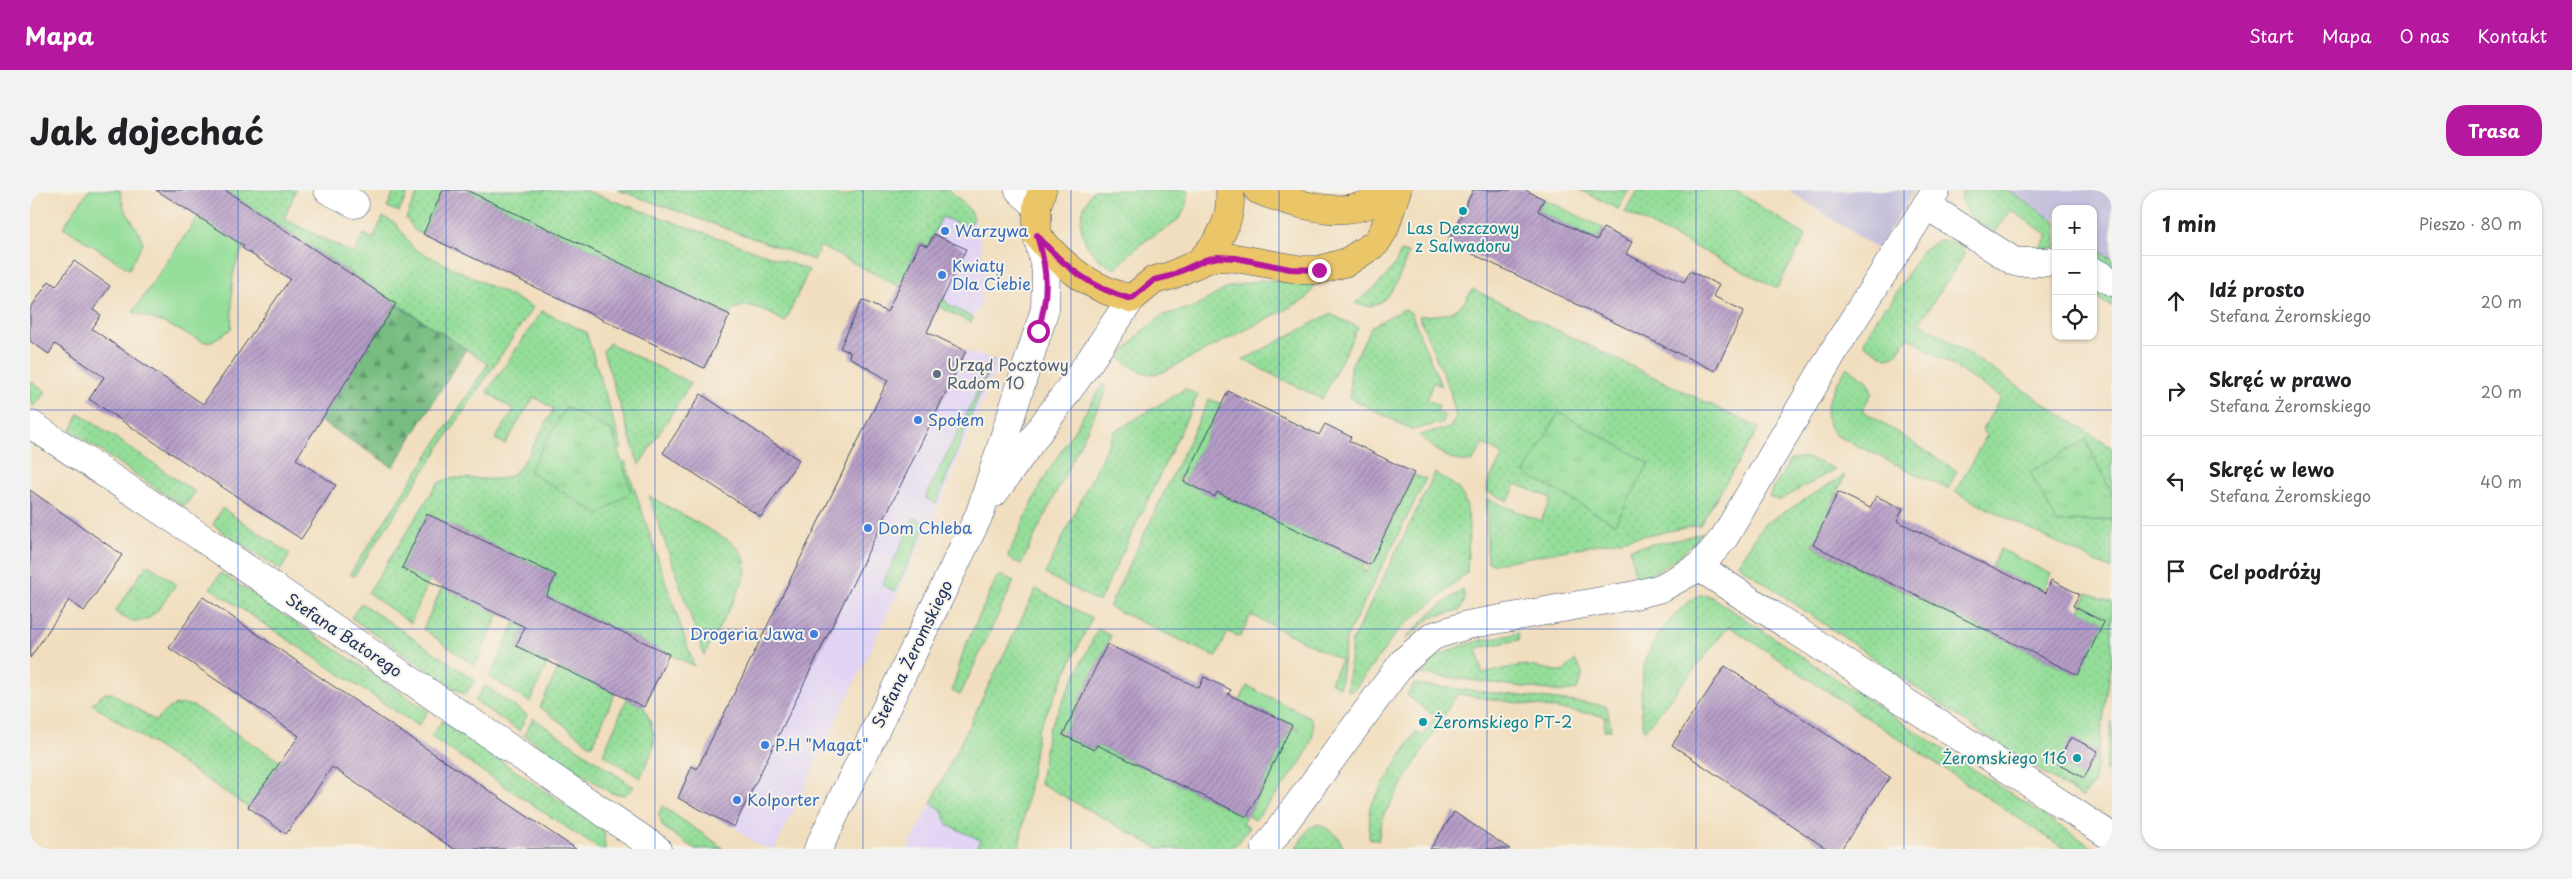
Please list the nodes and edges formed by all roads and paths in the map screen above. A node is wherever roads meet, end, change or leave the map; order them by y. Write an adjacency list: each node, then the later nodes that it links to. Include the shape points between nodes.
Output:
1 (328, 190): 8 (street)
2 (1230, 190): 10 (main road, Stefana Żeromskiego, via 1226,225 1212,250)
3 (1258, 190): 4 (main road, via 1311,206 1342,210 1373,204)
4 (1390, 190)
5 (1397, 190): 10 (main road, Stefana Żeromskiego, via 1384,230 1376,242 1347,262 1319,270 1302,270 1236,258 1218,257)
6 (1033, 195): 9 (main road, Stefana Żeromskiego)
7 (1931, 198): 11 (street, via 2015,262); 17 (street, via 1838,344 1733,524)
8 (355, 204)
9 (1037, 235): 14 (main road, via 1052,254 1079,276 1108,293); 16 (street, Stefana Żeromskiego, via 1046,270 1044,309)
10 (1198, 262): 14 (main road, Stefana Żeromskiego, via 1154,280)
11 (2052, 262)
12 (2097, 273): 13 (street)
13 (2112, 282)
14 (1131, 299): 16 (street, Stefana Żeromskiego)
15 (30, 424): 19 (street, Stefana Batorego)
16 (980, 513): 20 (street, Stefana Żeromskiego)
17 (1699, 567): 18 (street); 21 (street, via 1661,588 1635,595 1467,625 1433,636 1403,662)
18 (2112, 837)
19 (656, 849)
20 (818, 849)
21 (1265, 849)

